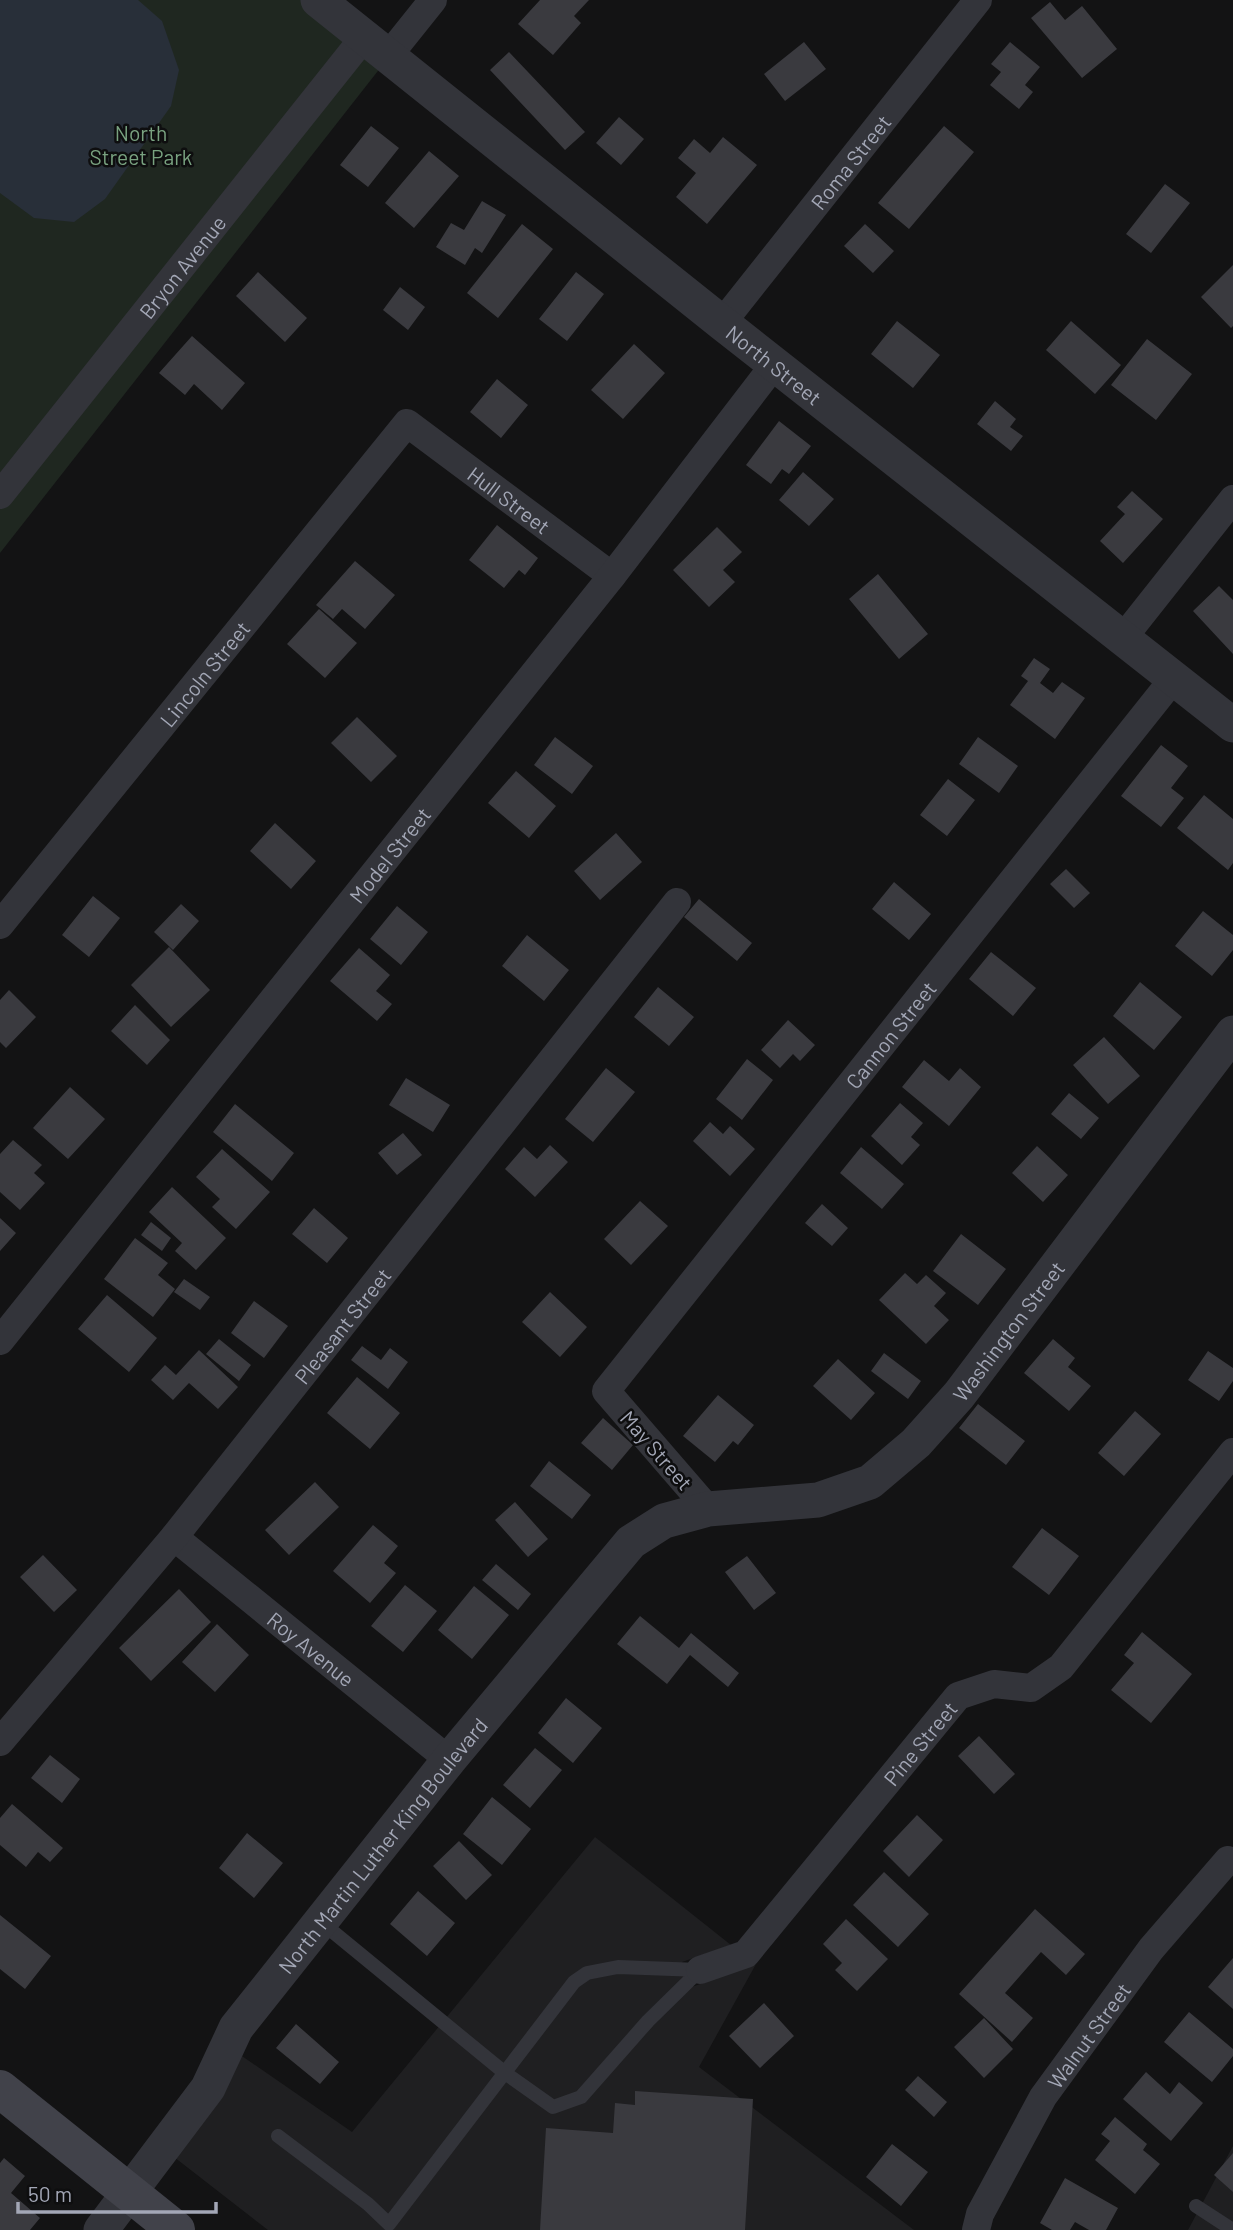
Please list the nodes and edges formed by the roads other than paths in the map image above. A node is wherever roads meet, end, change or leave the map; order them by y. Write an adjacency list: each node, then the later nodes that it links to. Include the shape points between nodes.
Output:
1 (318, 0): 4 (street, North Street)
2 (433, 0): 4 (street, Bryon Avenue)
3 (978, 0): 5 (street, Roma Street)
4 (377, 46): 5 (street, North Street); 8 (street, Bryon Avenue)
5 (722, 323): 6 (street, North Street)
6 (774, 365): 10 (street, Model Street); 11 (street, North Street)
7 (407, 423): 10 (street, Hull Street); 15 (street, Lincoln Street)
8 (0, 495)
9 (1233, 499): 11 (street)
10 (612, 576): 17 (street, Model Street)
11 (1123, 638): 12 (street, North Street)
12 (1174, 678): 13 (street, North Street); 18 (street, Cannon Street)
13 (1233, 725)
14 (677, 902): 21 (street, Pleasant Street)
15 (0, 925)
16 (1233, 1033): 20 (street, Washington Street, via 959,1395 916,1443 870,1482 818,1500)
17 (0, 1341)
18 (606, 1391): 20 (street, May Street)
19 (1233, 1452): 26 (street, Pine Street, via 1061,1667 1031,1688 994,1684 958,1696 746,1954)
20 (708, 1509): 23 (street, North Martin Luther King Boulevard, via 664,1521 631,1542)
21 (174, 1536): 22 (street, Pleasant Street); 23 (street, Roy Avenue)
22 (0, 1742)
23 (449, 1760): 25 (street, North Martin Luther King Boulevard)
24 (1228, 1860): 35 (street, Walnut Street, via 1151,1949 1042,2097 980,2214)
25 (320, 1922): 27 (lane); 30 (street, North Martin Luther King Boulevard, via 236,2028 208,2088)
26 (700, 1970): 27 (lane, via 618,1967 587,1973 574,1982); 27 (lane, via 581,2097 553,2107)
27 (505, 2073): 32 (lane)
28 (0, 2089): 30 (main road)
29 (278, 2136): 32 (lane)
30 (131, 2192): 33 (street, North Martin Luther King Boulevard); 34 (main road)
31 (1196, 2206): 36 (lane)
32 (393, 2227)
33 (101, 2230)
34 (176, 2230)
35 (976, 2230)
36 (1233, 2230)

